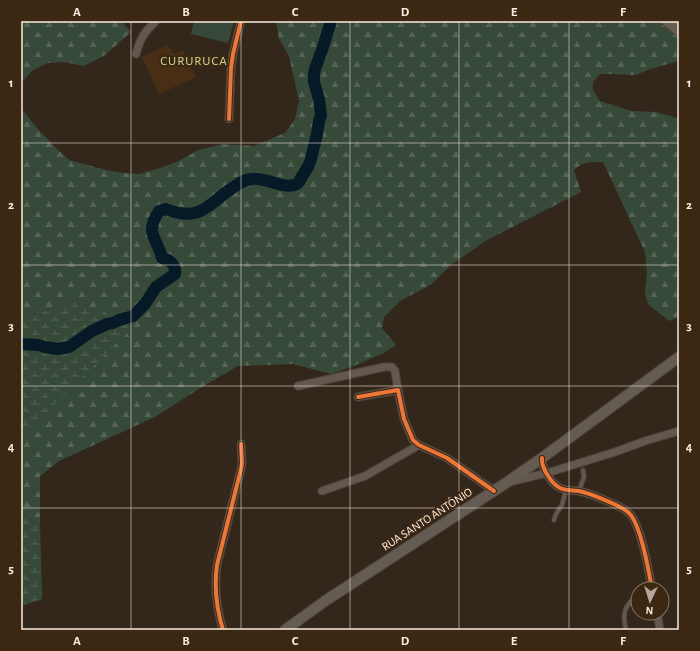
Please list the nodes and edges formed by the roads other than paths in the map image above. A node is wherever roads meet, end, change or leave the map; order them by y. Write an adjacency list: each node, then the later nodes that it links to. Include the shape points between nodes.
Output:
1 (156, 21): 5 (street, via 142,35)
2 (241, 21): 6 (street, via 231,68)
3 (668, 21): 4 (main road)
4 (679, 30)
5 (136, 54)
6 (230, 119)
7 (679, 357): 14 (main road, RUA SANTO ANTÔNIO)
8 (298, 386): 9 (street, via 392,367)
9 (398, 390): 10 (street); 13 (street, via 404,419 413,440)
10 (358, 398)
11 (679, 431): 16 (street)
12 (241, 444): 25 (street, via 241,469 216,574 218,611)
13 (419, 445): 19 (street, via 365,476); 20 (street, via 447,458)
14 (542, 458): 16 (street); 17 (main road, RUA SANTO ANTÔNIO)
15 (583, 470): 21 (lane, via 584,477)
16 (547, 473): 17 (street); 18 (street, via 556,486)
17 (506, 483): 20 (main road, RUA SANTO ANTÔNIO)
18 (566, 490): 21 (street); 22 (lane)
19 (322, 491)
20 (494, 491): 26 (main road, RUA SANTO ANTÔNIO)
21 (579, 491): 23 (street, via 629,512 640,533)
22 (554, 520)
23 (649, 581)
24 (630, 602): 27 (lane, via 624,612)
25 (223, 630)
26 (285, 630)
27 (626, 630)

